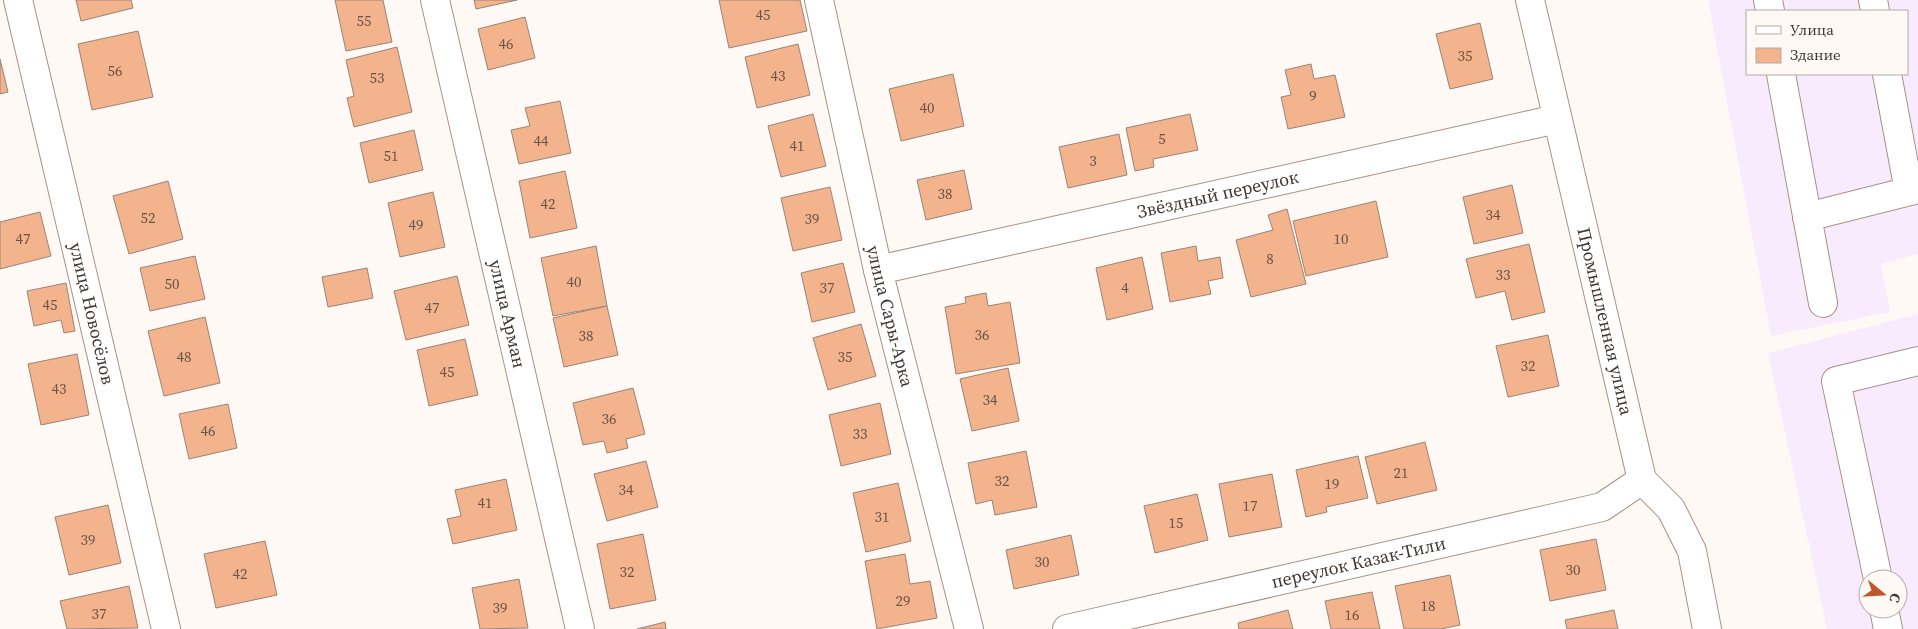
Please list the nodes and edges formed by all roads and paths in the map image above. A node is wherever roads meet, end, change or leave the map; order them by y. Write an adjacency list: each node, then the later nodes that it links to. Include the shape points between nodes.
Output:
1 (18, 0): 15 (lane, улица Новосёлов)
2 (435, 0): 16 (lane, улица Арман)
3 (819, 0): 10 (lane, улица Сары-Арка)
4 (1530, 0): 7 (lane, Промышленная улица)
5 (1781, 75): 9 (lane)
6 (1887, 75): 8 (lane)
7 (1557, 119): 10 (lane, Звёздный переулок); 13 (lane, Промышленная улица)
8 (1914, 190): 9 (lane)
9 (1807, 217): 11 (lane)
10 (878, 270): 17 (lane, улица Сары-Арка)
11 (1822, 303)
12 (1918, 361): 14 (lane, via 1836,381)
13 (1642, 480): 18 (lane, переулок Казак-Тили, via 1602,507); 19 (lane, via 1671,509 1692,551)
14 (1876, 569)
15 (166, 629)
16 (580, 629)
17 (969, 629)
18 (1067, 629)
19 (1707, 629)

